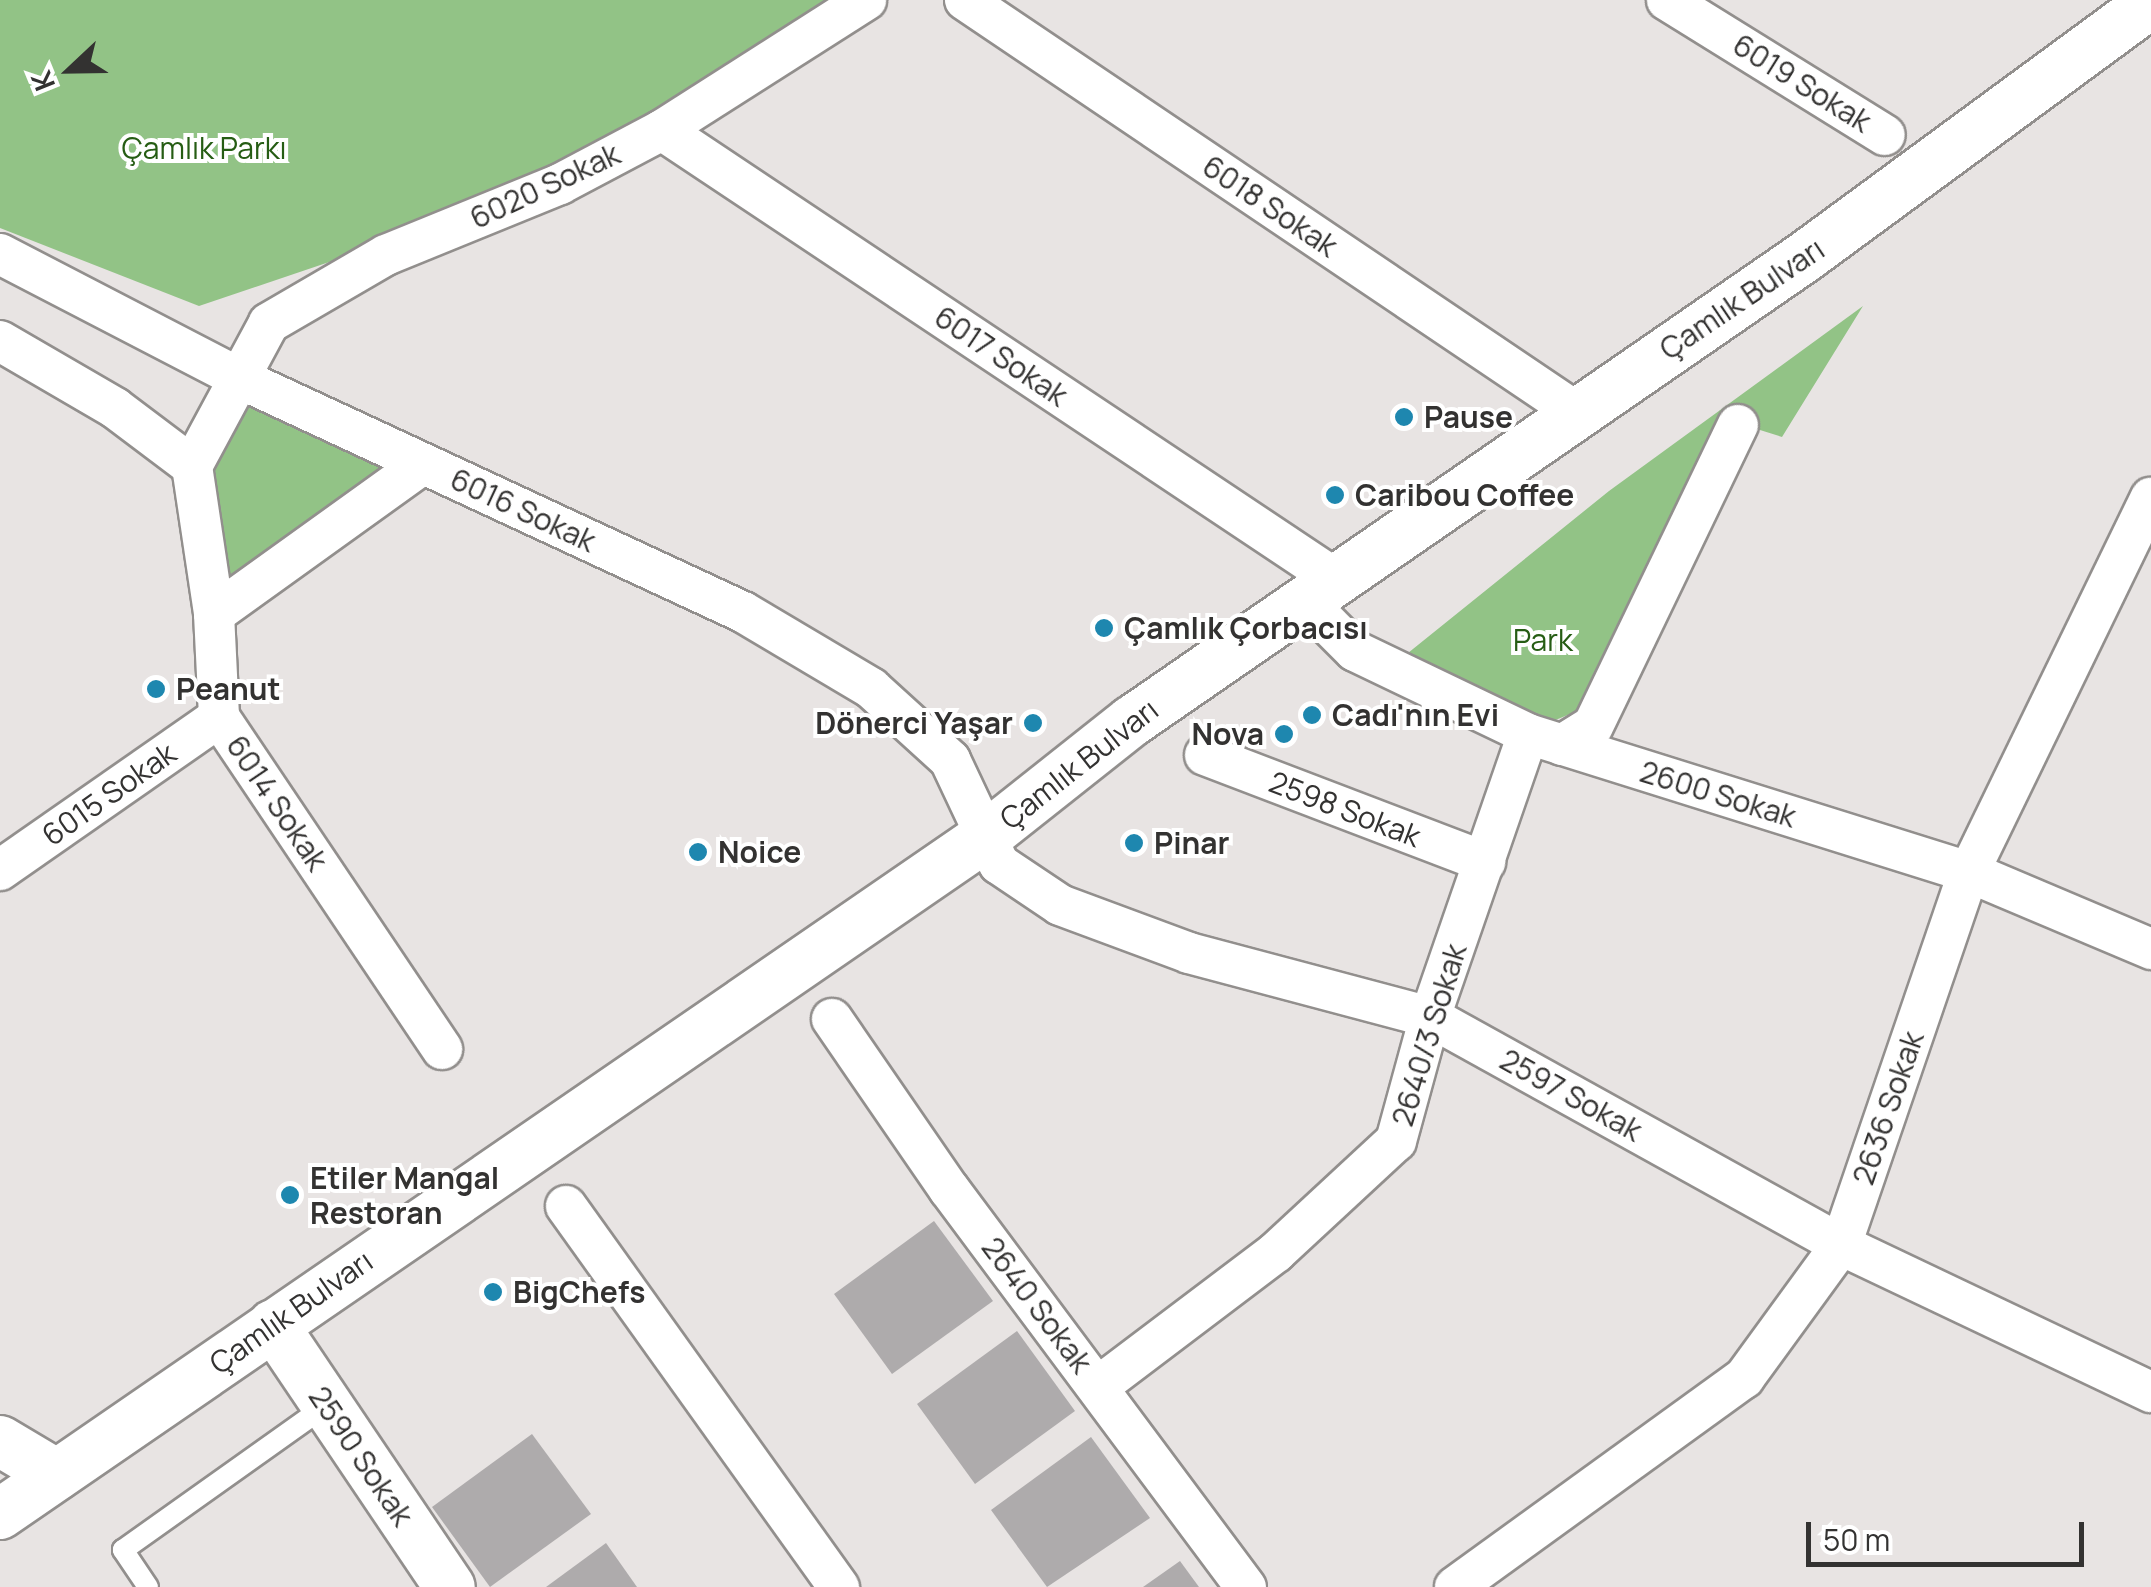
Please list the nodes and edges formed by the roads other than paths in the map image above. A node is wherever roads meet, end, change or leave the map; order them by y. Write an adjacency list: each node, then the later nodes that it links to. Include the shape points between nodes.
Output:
1 (866, 0): 5 (street, 6020 Sokak)
2 (965, 0): 10 (street, 6018 Sokak)
3 (1667, 0): 6 (street, 6019 Sokak)
4 (2151, 3): 10 (street, Çamlık Bulvarı, via 1806,256)
5 (662, 130): 9 (street, 6020 Sokak, via 560,184 386,255 269,323); 15 (street, 6017 Sokak)
6 (1885, 135)
7 (0, 254): 9 (street, 6016 Sokak)
8 (0, 341): 13 (street, via 115,408)
9 (241, 380): 12 (street, 6016 Sokak); 13 (street, 6020 Sokak)
10 (1576, 412): 15 (street, Çamlık Bulvarı)
11 (1738, 425): 18 (street, via 1593,726)
12 (423, 464): 16 (street); 20 (street, 6016 Sokak, via 743,612 871,688 950,760)
13 (192, 466): 16 (street, 6014 Sokak)
14 (2151, 498): 23 (street, 2636 Sokak)
15 (1323, 592): 18 (street, 2600 Sokak, via 1354,651); 20 (street, Çamlık Bulvarı, via 1132,721)
16 (214, 614): 17 (street, 6014 Sokak)
17 (219, 717): 22 (street, 6015 Sokak); 27 (street, 6014 Sokak)
18 (1545, 739): 21 (street, 2640/3 Sokak); 23 (street, 2600 Sokak)
19 (1205, 755): 21 (street, 2598 Sokak)
20 (988, 835): 25 (street, 2597 Sokak, via 1000,864 1060,905 1189,952); 30 (street, Çamlık Bulvarı)
21 (1485, 862): 25 (street, 2640/3 Sokak)
22 (0, 870)
23 (1969, 872): 24 (street, 2600 Sokak); 29 (street, 2636 Sokak)
24 (2151, 949)
25 (1430, 1017): 29 (street, 2597 Sokak); 31 (street, 2640/3 Sokak, via 1396,1141 1276,1252)
26 (832, 1019): 31 (street, 2640 Sokak, via 948,1188)
27 (442, 1049)
28 (566, 1206): 39 (street)
29 (1841, 1245): 32 (street, 2597 Sokak); 41 (street, 2636 Sokak, via 1744,1378)
30 (272, 1325): 33 (street, 2590 Sokak); 35 (street, Çamlık Bulvarı)
31 (1098, 1386): 40 (street, 2640 Sokak)
32 (2151, 1392)
33 (326, 1406): 37 (lane, via 123,1550); 38 (street, 2590 Sokak)
34 (0, 1441): 35 (street)
35 (57, 1474): 36 (street, Çamlık Bulvarı)
36 (0, 1514)
37 (148, 1587)
38 (450, 1587)
39 (839, 1587)
40 (1246, 1587)
41 (1455, 1587)

